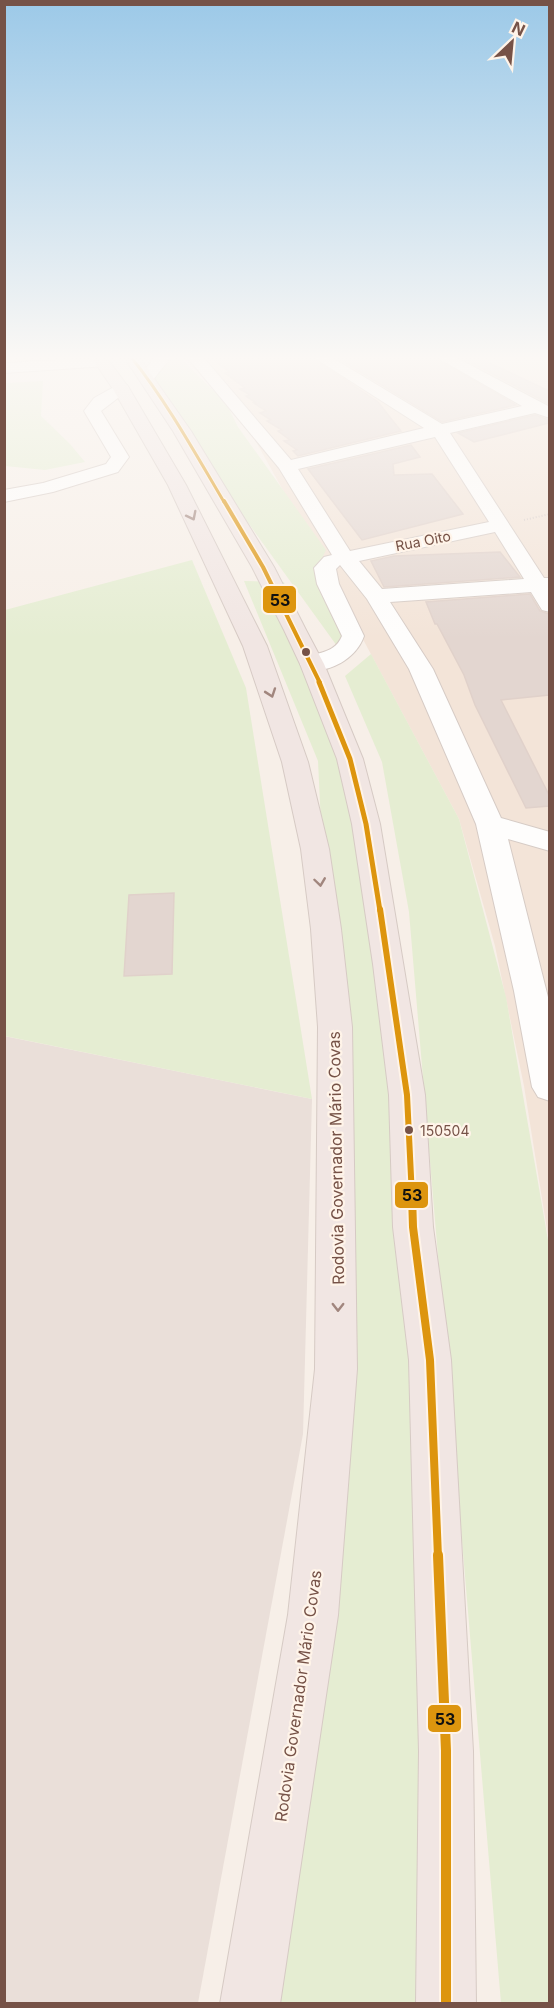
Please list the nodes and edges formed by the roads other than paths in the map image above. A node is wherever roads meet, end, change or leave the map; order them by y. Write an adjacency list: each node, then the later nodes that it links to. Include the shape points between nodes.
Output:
1 (116, 451): 8 (street, via 120,457 117,464 104,471)
2 (162, 451): 19 (highway, Rodovia Governador Mário Covas, one-way to 19, via 255,645 295,762 315,849 335,1027 336,1369 313,1615)
3 (184, 451): 14 (highway, via 263,567)
4 (274, 451): 7 (street)
5 (351, 451): 7 (street)
6 (453, 451): 9 (street)
7 (286, 466): 10 (street)
8 (4, 496)
9 (501, 525): 10 (street, Rua Oito); 11 (street)
10 (344, 557): 12 (street); 14 (street, via 331,561 325,568 328,584 353,636 350,647 342,654)
11 (543, 584): 12 (street); 13 (street)
12 (376, 596): 15 (street, via 421,669)
13 (549, 605)
14 (312, 664): 20 (highway, via 354,772 366,824 407,1095 413,1227 431,1384 446,1751)
15 (490, 824): 16 (street); 17 (street)
16 (549, 842)
17 (540, 995): 18 (street)
18 (549, 1087)
19 (250, 2004)
20 (446, 2004)

